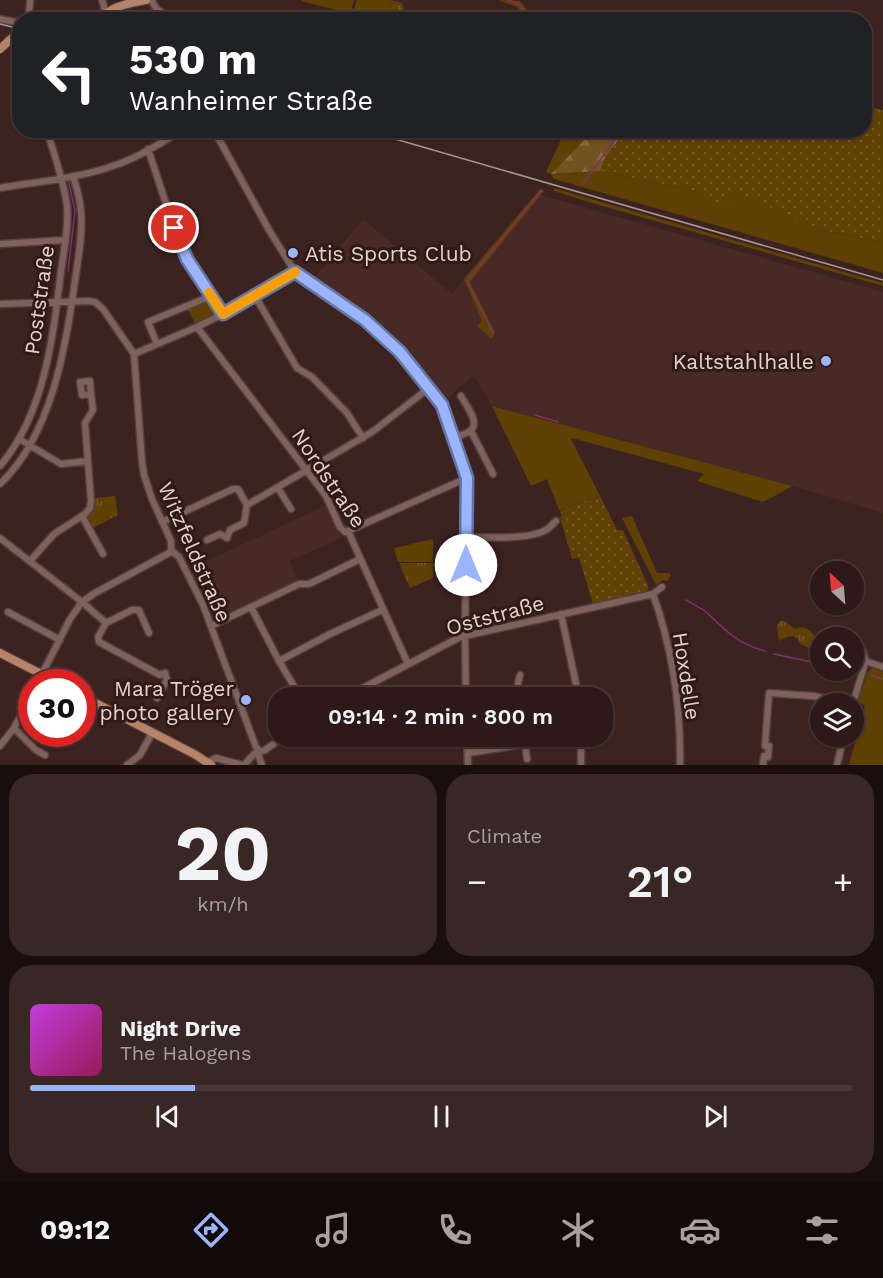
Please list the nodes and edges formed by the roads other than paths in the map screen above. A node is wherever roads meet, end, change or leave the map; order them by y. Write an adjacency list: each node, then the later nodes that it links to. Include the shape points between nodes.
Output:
1 (146, 0): 2 (main road, via 120,5)
2 (108, 12)
3 (11, 39): 4 (main road)
4 (0, 49)
5 (49, 138): 10 (street, Poststraße)
6 (168, 138): 8 (street)
7 (218, 138): 14 (street)
8 (148, 149): 9 (street, via 110,168); 15 (street, via 187,259)
9 (73, 176): 10 (street); 17 (street, Poststraße, via 81,220)
10 (61, 178): 11 (street); 12 (street, Poststraße, via 67,209)
11 (0, 188)
12 (65, 240): 13 (street); 18 (street, Poststraße)
13 (0, 244)
14 (295, 272): 16 (street); 24 (street, via 365,320 400,352)
15 (211, 296): 20 (street); 22 (street, via 148,322)
16 (255, 296): 20 (street); 28 (street, via 297,368 312,377 347,413)
17 (72, 301): 18 (street); 23 (street, via 100,305); 31 (street, Poststraße, via 60,368)
18 (57, 302): 19 (street); 30 (street, Poststraße, via 36,404)
19 (0, 304)
20 (223, 314): 21 (street)
21 (197, 327): 22 (street); 34 (street, Nordstraße)
22 (158, 344): 23 (street)
23 (134, 354): 43 (street, Witzfeldstraße, via 142,462 147,488)
24 (429, 388): 28 (street); 29 (street, via 442,405)
25 (91, 394): 32 (street, via 93,411 85,423)
26 (461, 396): 27 (street, via 473,418)
27 (471, 431): 29 (street); 35 (street)
28 (363, 438): 34 (street)
29 (453, 438): 36 (street)
30 (19, 439): 31 (street); 33 (street, Poststraße)
31 (30, 445): 32 (street, via 61,464); 37 (street, Poststraße)
32 (88, 461): 41 (street, via 91,501)
33 (0, 466)
34 (307, 471): 38 (street); 44 (street, Nordstraße, via 326,496 340,527)
35 (494, 474)
36 (467, 478): 44 (street); 45 (street)
37 (0, 484)
38 (278, 488): 39 (street); 40 (street)
39 (247, 505): 43 (street, via 238,489 233,489); 47 (street, via 244,523 230,530 227,538 220,534)
40 (291, 508)
41 (82, 516): 49 (street); 51 (street, via 54,534)
42 (556, 521): 45 (street, via 544,531 532,534)
43 (162, 522): 48 (street, Witzfeldstraße)
44 (348, 531): 50 (street, Nordstraße)
45 (466, 537): 62 (street)
46 (0, 538): 51 (street)
47 (207, 540)
48 (171, 550): 54 (street); 60 (street, Witzfeldstraße, via 179,557)
49 (103, 554)
50 (360, 559): 55 (street); 56 (street, Nordstraße)
51 (30, 561): 54 (street)
52 (662, 587): 53 (street, Oststraße)
53 (653, 594): 58 (street, Oststraße); 103 (street, Hoxdelle, via 676,691)
54 (82, 602): 59 (street); 63 (street)
55 (251, 607): 60 (street); 66 (street)
56 (382, 610): 66 (street); 68 (street, Nordstraße)
57 (8, 612): 63 (street)
58 (561, 614): 62 (street, Oststraße); 77 (street)
59 (106, 623): 61 (street, via 139,610); 80 (street, via 99,642 160,675 165,673 167,680)
60 (211, 626): 92 (street, Witzfeldstraße)
61 (149, 633)
62 (465, 635): 68 (street, Oststraße); 75 (street)
63 (60, 640): 71 (street)
64 (0, 653): 70 (main road)
65 (864, 655): 67 (street)
66 (279, 661): 73 (street)
67 (866, 662): 69 (street); 78 (street)
68 (408, 664): 74 (street, Oststraße)
69 (883, 667)
70 (32, 669)
71 (45, 669)
72 (520, 675): 76 (street)
73 (294, 687)
74 (365, 687)
75 (466, 687)
76 (518, 687)
77 (577, 687)
78 (855, 693)
79 (810, 696): 104 (street, via 769,693 765,746 769,748)
80 (157, 698)
81 (96, 703): 84 (main road)
82 (18, 720): 83 (street)
83 (14, 728): 85 (street); 94 (street)
84 (152, 733): 96 (main road); 98 (street, via 140,755)
85 (0, 746)
86 (269, 747): 92 (street)
87 (468, 747): 93 (street)
88 (507, 747): 93 (street)
89 (525, 747): 95 (street)
90 (581, 747): 102 (street)
91 (841, 747): 105 (street)
92 (259, 751): 99 (street); 100 (street, Witzfeldstraße)
93 (468, 753): 101 (street)
94 (45, 755)
95 (527, 759)
96 (210, 764): 97 (street, via 216,758)
97 (233, 764): 99 (street)
98 (127, 765)
99 (243, 765)
100 (262, 765)
101 (468, 765)
102 (581, 765)
103 (680, 765)
104 (763, 765)
105 (837, 765)

